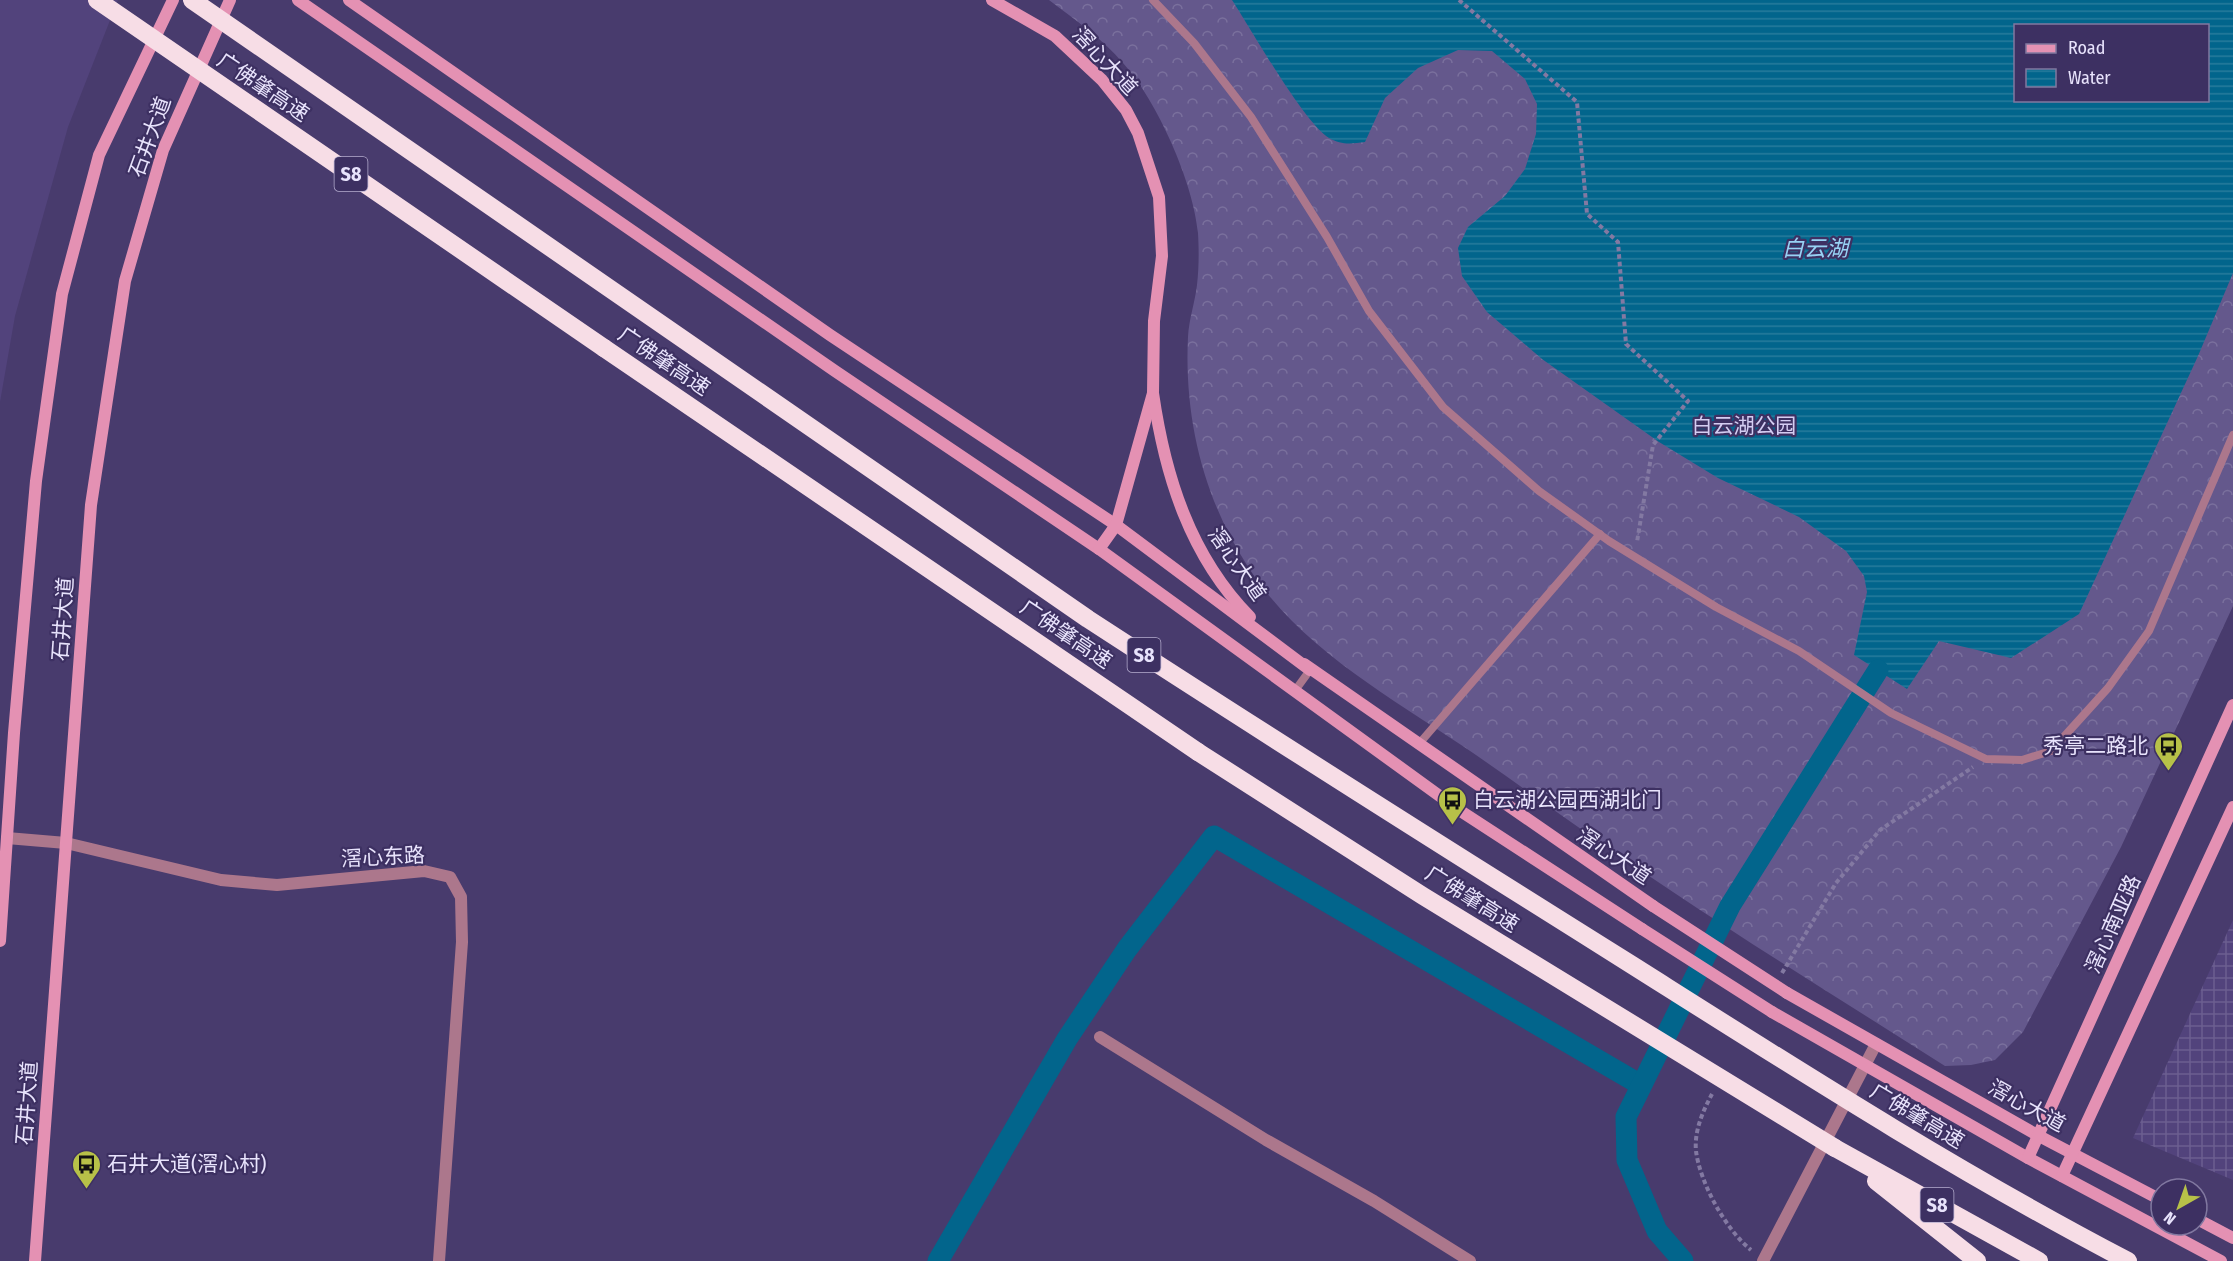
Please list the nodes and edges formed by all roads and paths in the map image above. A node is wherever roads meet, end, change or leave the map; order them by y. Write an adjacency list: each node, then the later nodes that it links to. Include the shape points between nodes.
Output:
1 (97, 0): 28 (highway, 广佛肇高速 / S8, bridge, via 1198,752 1423,896)
2 (173, 0): 21 (street, 石井大道, via 99,155 62,294 36,481)
3 (192, 0): 41 (highway, 广佛肇高速 / S8, bridge, via 1163,668 1803,1073 2017,1203)
4 (230, 0): 22 (street, 石井大道, via 163,150 125,281 92,505)
5 (298, 0): 14 (street)
6 (349, 0): 12 (street, via 830,335)
7 (992, 0): 10 (street, 滘心大道, via 1055,36 1078,55 1120,102 1138,134 1159,197 1162,229)
8 (1153, 0): 13 (lane, via 1194,43 1251,117 1369,311 1443,408 1539,491)
9 (1459, 0): 15 (path, via 1577,102 1587,214 1618,242 1626,344 1688,401 1653,445)
10 (1153, 393): 12 (street, 滘心大道); 16 (street, 滘心大道, via 1166,462 1199,550 1247,614)
11 (2233, 435): 15 (lane, via 2149,631 2108,688 2051,751 2022,760 1986,759 1891,713 1826,669)
12 (1116, 525): 14 (street, 滘心大道); 16 (street)
13 (1600, 534): 15 (lane); 19 (lane)
14 (1099, 549): 17 (street)
15 (1635, 557)
16 (1310, 669): 17 (lane); 19 (street, 滘心大道)
17 (1294, 692): 26 (street, bridge, via 1459,810 1772,1012)
18 (2233, 705): 27 (street, 滘心南亚路)
19 (1418, 745): 25 (street, 滘心大道, bridge, via 1653,906 1787,993)
20 (2233, 807): 29 (street)
21 (7, 838): 22 (street, 滘心东路); 23 (street, 石井大道)
22 (66, 843): 35 (street, 石井大道); 36 (street, 滘心东路, via 221,880 277,885 424,871 450,877 461,897 462,942)
23 (0, 941)
24 (1100, 1037): 37 (street)
25 (1876, 1044): 26 (street); 27 (street, 滘心大道)
26 (1865, 1066): 30 (street); 38 (street)
27 (2039, 1136): 29 (street, 滘心大道); 30 (street, 滘心南亚路)
28 (1835, 1148): 39 (highway); 40 (highway, 广佛肇高速 / S8)
29 (2073, 1153): 31 (street); 32 (street, 滘心大道)
30 (2028, 1158): 31 (street)
31 (2062, 1176): 42 (street)
32 (2149, 1194)
33 (2209, 1225): 34 (street)
34 (2233, 1238)
35 (34, 1261)
36 (439, 1261)
37 (1470, 1261)
38 (1763, 1261)
39 (1977, 1261)
40 (2039, 1261)
41 (2128, 1261)
42 (2221, 1261)

